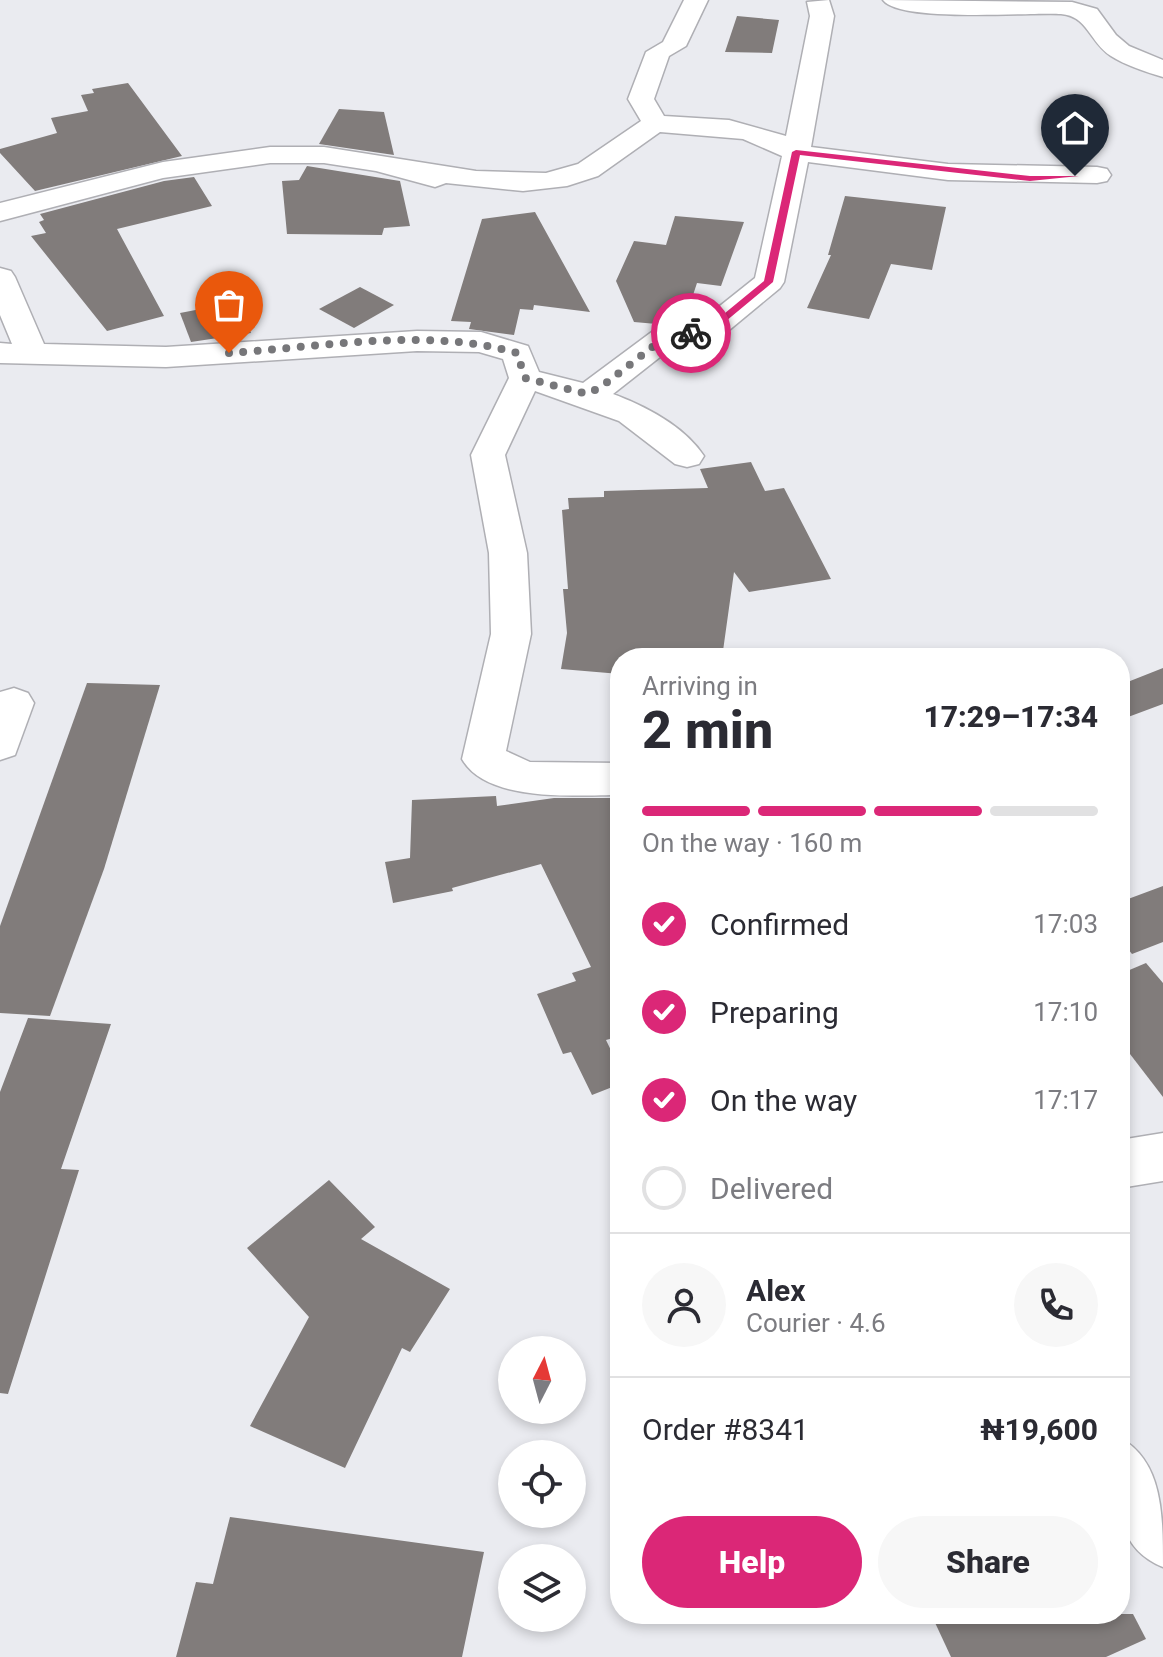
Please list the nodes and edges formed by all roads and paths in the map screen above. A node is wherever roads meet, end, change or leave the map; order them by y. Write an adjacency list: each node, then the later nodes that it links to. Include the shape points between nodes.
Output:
1 (696, 0): 6 (street, via 674,46 658,52 641,99)
2 (848, 0): 4 (street)
3 (895, 0): 5 (street, via 982,10 1064,7 1089,14 1120,51)
4 (818, 1): 7 (street, via 822,16)
5 (1163, 69)
6 (655, 123): 7 (street, via 768,137); 8 (street, via 588,170 563,179 522,183)
7 (796, 152): 9 (street, via 1030,179); 15 (street, via 769,282 711,329 664,338)
8 (408, 169): 10 (street); 11 (street, via 319,153 221,157)
9 (1097, 175)
10 (512, 206)
11 (0, 212)
12 (0, 277): 13 (street)
13 (16, 353): 14 (street, via 166,357 417,341 481,342 517,353)
14 (525, 378): 15 (street); 19 (street, via 488,455 508,553 511,634 483,759 525,778)
15 (587, 394): 16 (street, via 657,426)
16 (687, 456)
17 (14, 703): 18 (street)
18 (0, 744)
19 (610, 779)
20 (1163, 1157): 21 (street)
21 (1130, 1162)
22 (1130, 1484): 23 (street)
23 (1163, 1536)

